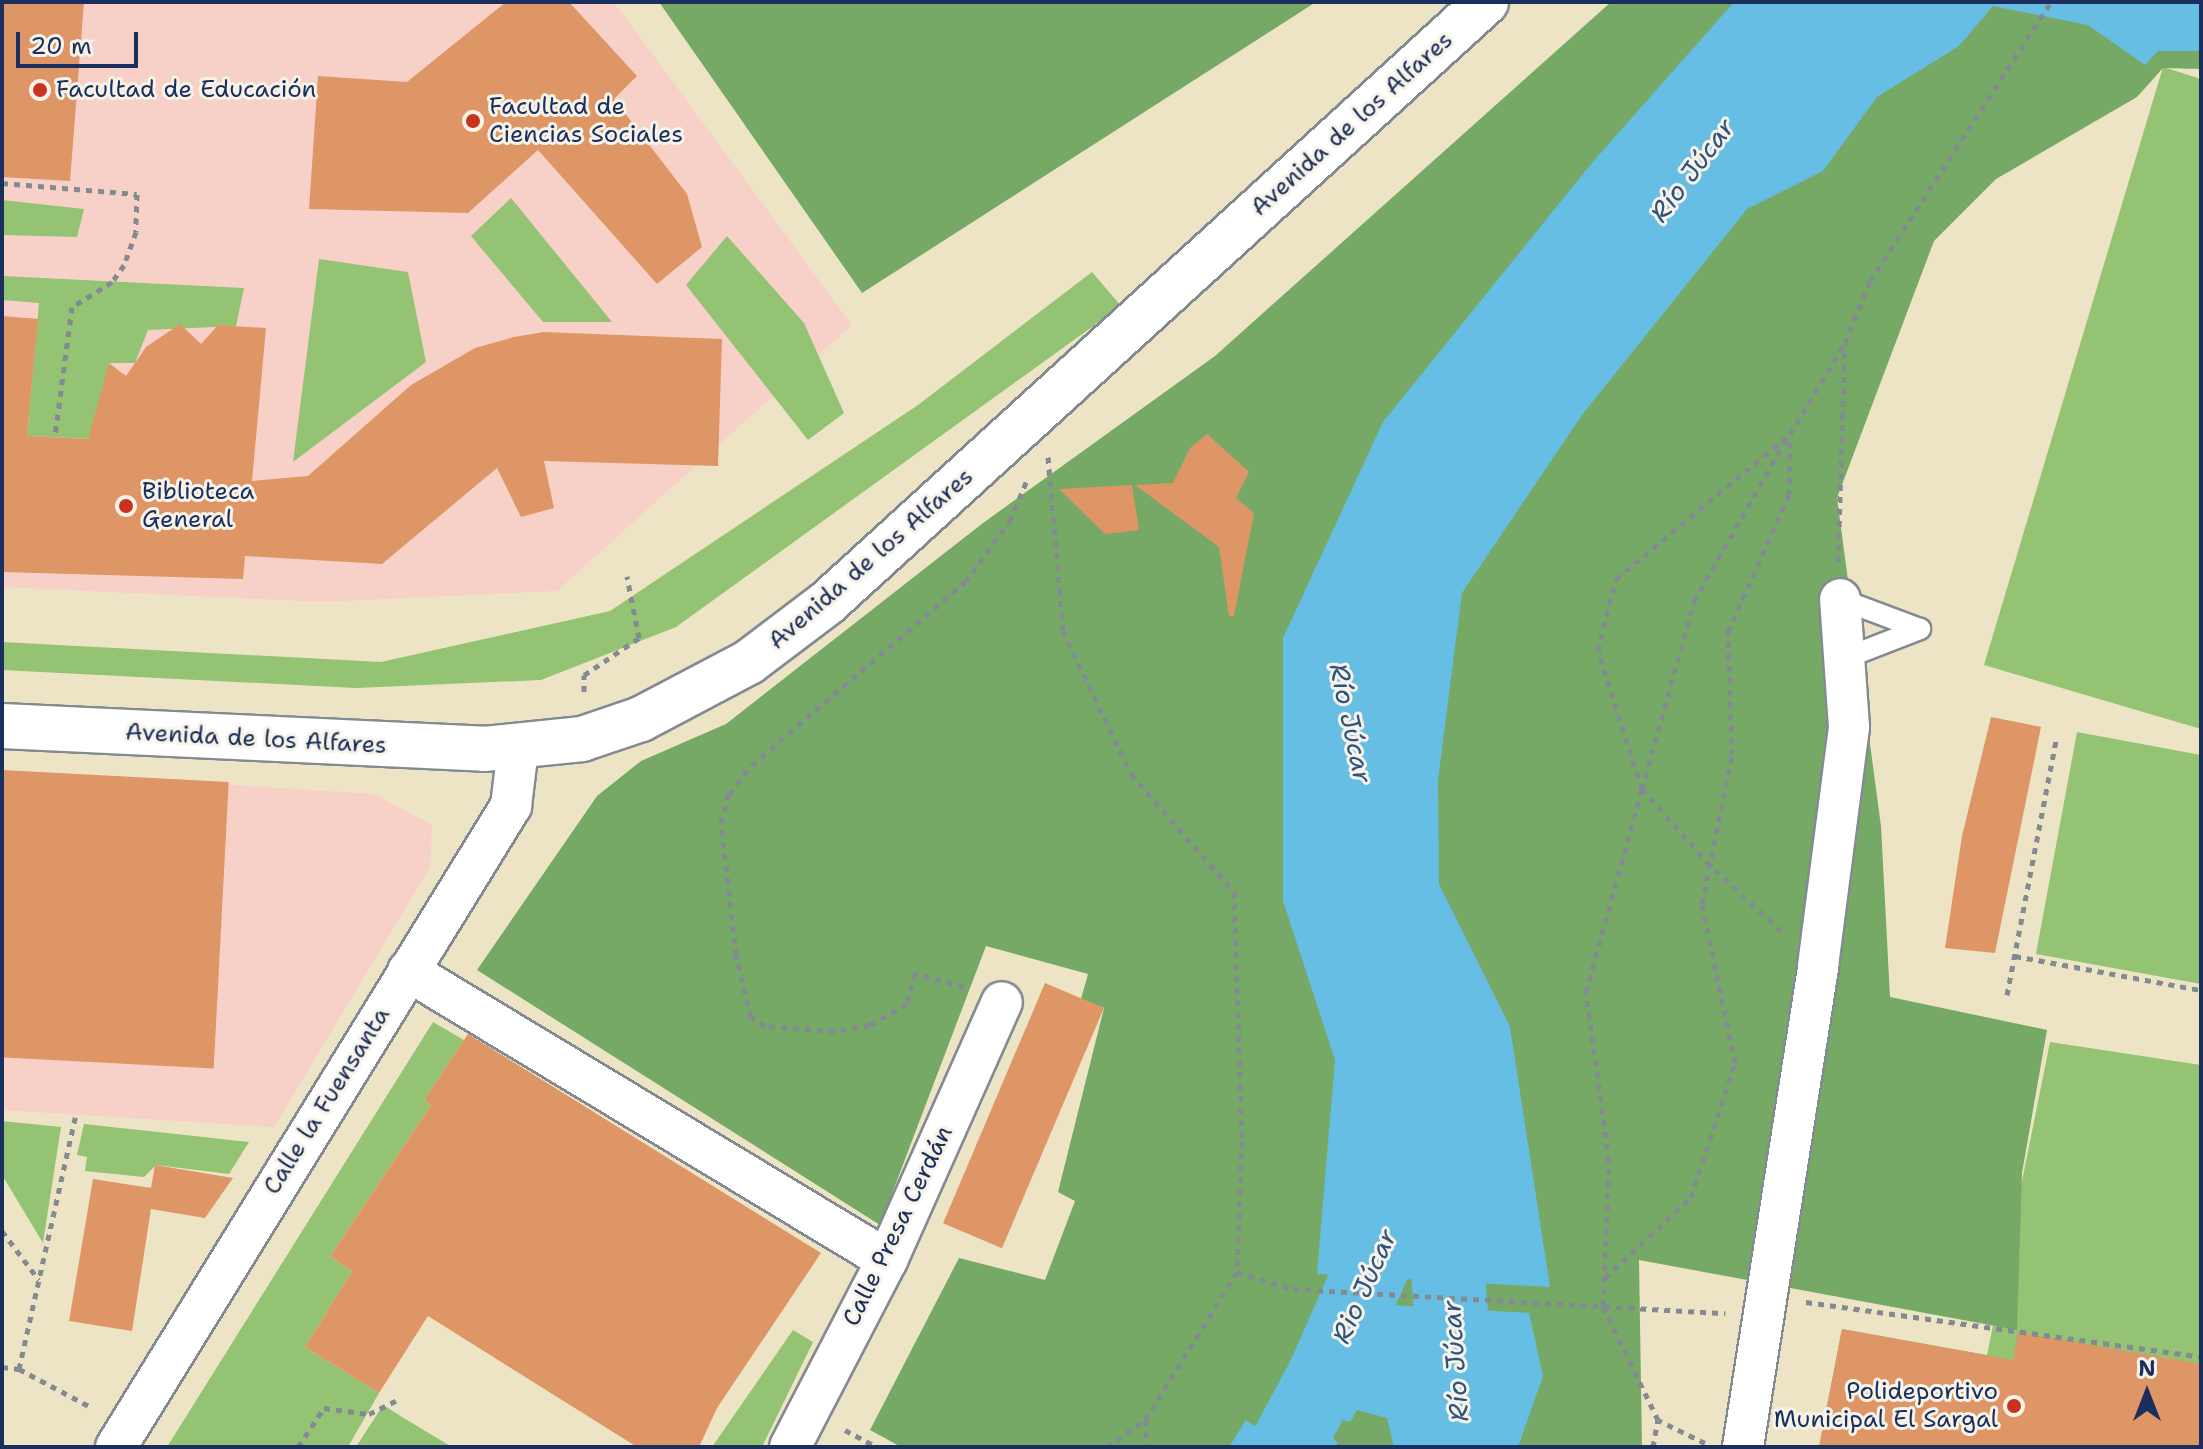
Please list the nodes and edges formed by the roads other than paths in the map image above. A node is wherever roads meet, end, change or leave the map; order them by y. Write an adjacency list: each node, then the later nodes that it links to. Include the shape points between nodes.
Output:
1 (1486, 2): 5 (street, Avenida de los Alfares, via 1041,422 827,603 749,662 603,734)
2 (1840, 599): 3 (street); 3 (lane, via 1920,629)
3 (1843, 659): 11 (street, via 1849,727 1768,1307)
4 (2, 726): 5 (street, Avenida de los Alfares)
5 (518, 748): 6 (street, Calle la Fuensanta, via 511,806)
6 (408, 971): 8 (street); 9 (street, Calle la Fuensanta)
7 (1002, 1002): 8 (street, Calle Presa Cerdán)
8 (887, 1260): 10 (street, Calle Presa Cerdán)
9 (116, 1447)
10 (790, 1447)
11 (1743, 1447)

